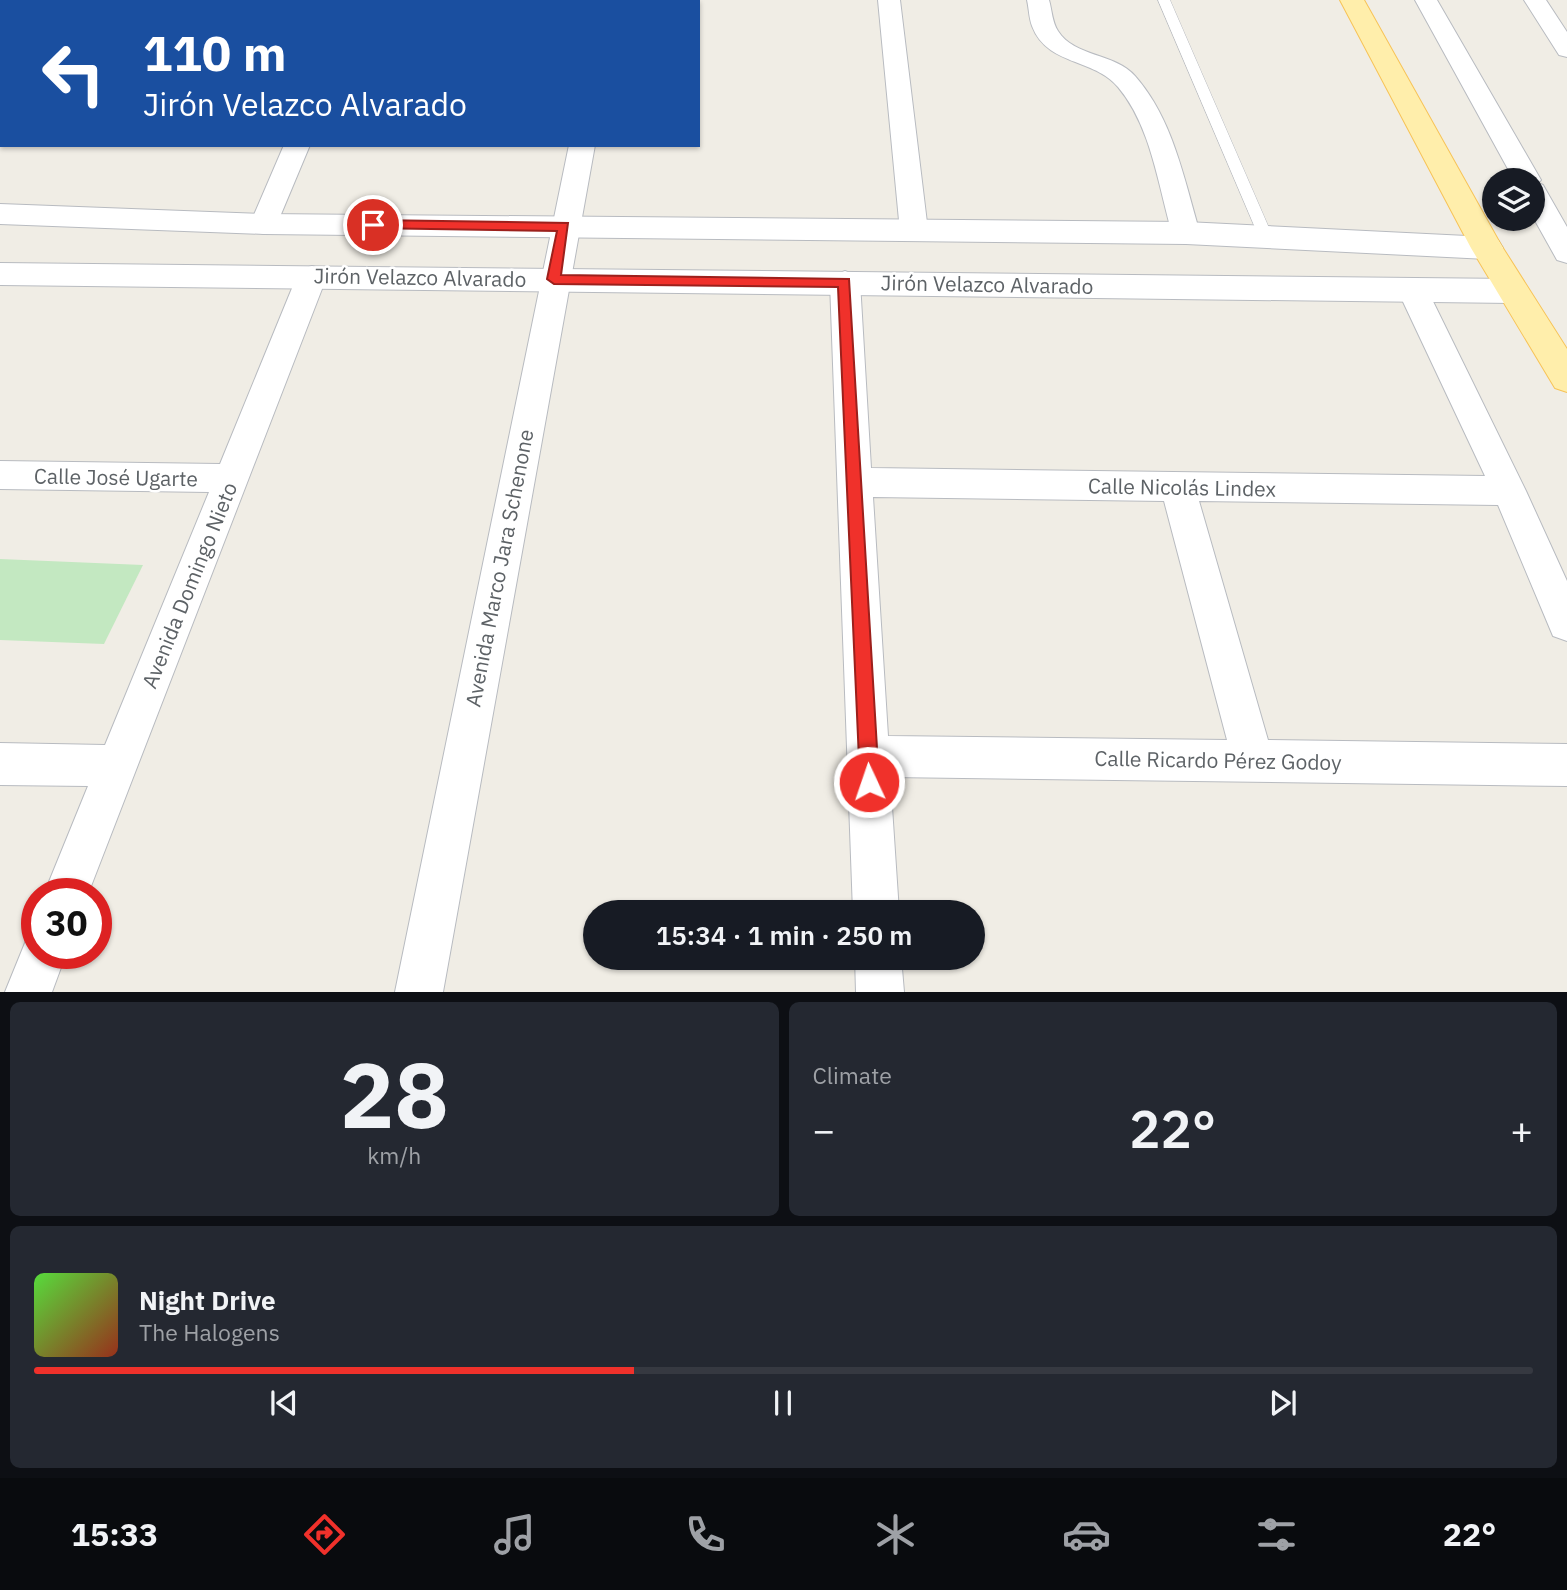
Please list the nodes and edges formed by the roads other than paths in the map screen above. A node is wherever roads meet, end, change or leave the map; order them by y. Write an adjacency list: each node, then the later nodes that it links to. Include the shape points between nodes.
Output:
1 (889, 0): 15 (street)
2 (1038, 0): 16 (street, via 1050,38 1063,49 1123,77 1146,109)
3 (1164, 0): 17 (lane)
4 (1352, 0): 18 (main road)
5 (1426, 0): 10 (street)
6 (1535, 0): 7 (street)
7 (1567, 50)
8 (296, 147): 13 (street)
9 (582, 147): 14 (street, Avenida Marco Jara Schenone)
10 (1520, 168)
11 (1545, 213): 19 (street)
12 (0, 214): 13 (street)
13 (264, 224): 14 (street)
14 (564, 226): 15 (street); 22 (street, Avenida Marco Jara Schenone)
15 (914, 231): 16 (street)
16 (1186, 233): 17 (street)
17 (1266, 237): 18 (street)
18 (1487, 248): 25 (main road)
19 (1567, 253)
20 (0, 274): 21 (street, Jirón Velazco Alvarado)
21 (312, 276): 22 (street, Jirón Velazco Alvarado); 28 (street, Avenida Domingo Nieto)
22 (554, 279): 23 (street, Jirón Velazco Alvarado); 43 (street, Avenida Marco Jara Schenone)
23 (845, 282): 24 (street, Jirón Velazco Alvarado); 29 (street)
24 (1412, 289): 25 (street, Jirón Velazco Alvarado); 31 (street)
25 (1512, 291): 26 (main road)
26 (1567, 378)
27 (0, 475): 28 (street, Calle José Ugarte)
28 (232, 478): 37 (street, Avenida Domingo Nieto)
29 (855, 482): 30 (street, Calle Nicolás Lindex); 33 (street)
30 (1178, 487): 31 (street, Calle Nicolás Lindex); 34 (street)
31 (1509, 491): 32 (street)
32 (1567, 624)
33 (868, 756): 34 (street, Calle Ricardo Pérez Godoy); 39 (street)
34 (1253, 761): 36 (street, Calle Ricardo Pérez Godoy)
35 (0, 764): 37 (street)
36 (1567, 765)
37 (117, 766): 38 (street, Avenida Domingo Nieto)
38 (72, 878)
39 (875, 900)
40 (37, 969): 42 (street)
41 (879, 970): 44 (street)
42 (28, 992)
43 (419, 992)
44 (880, 992)

